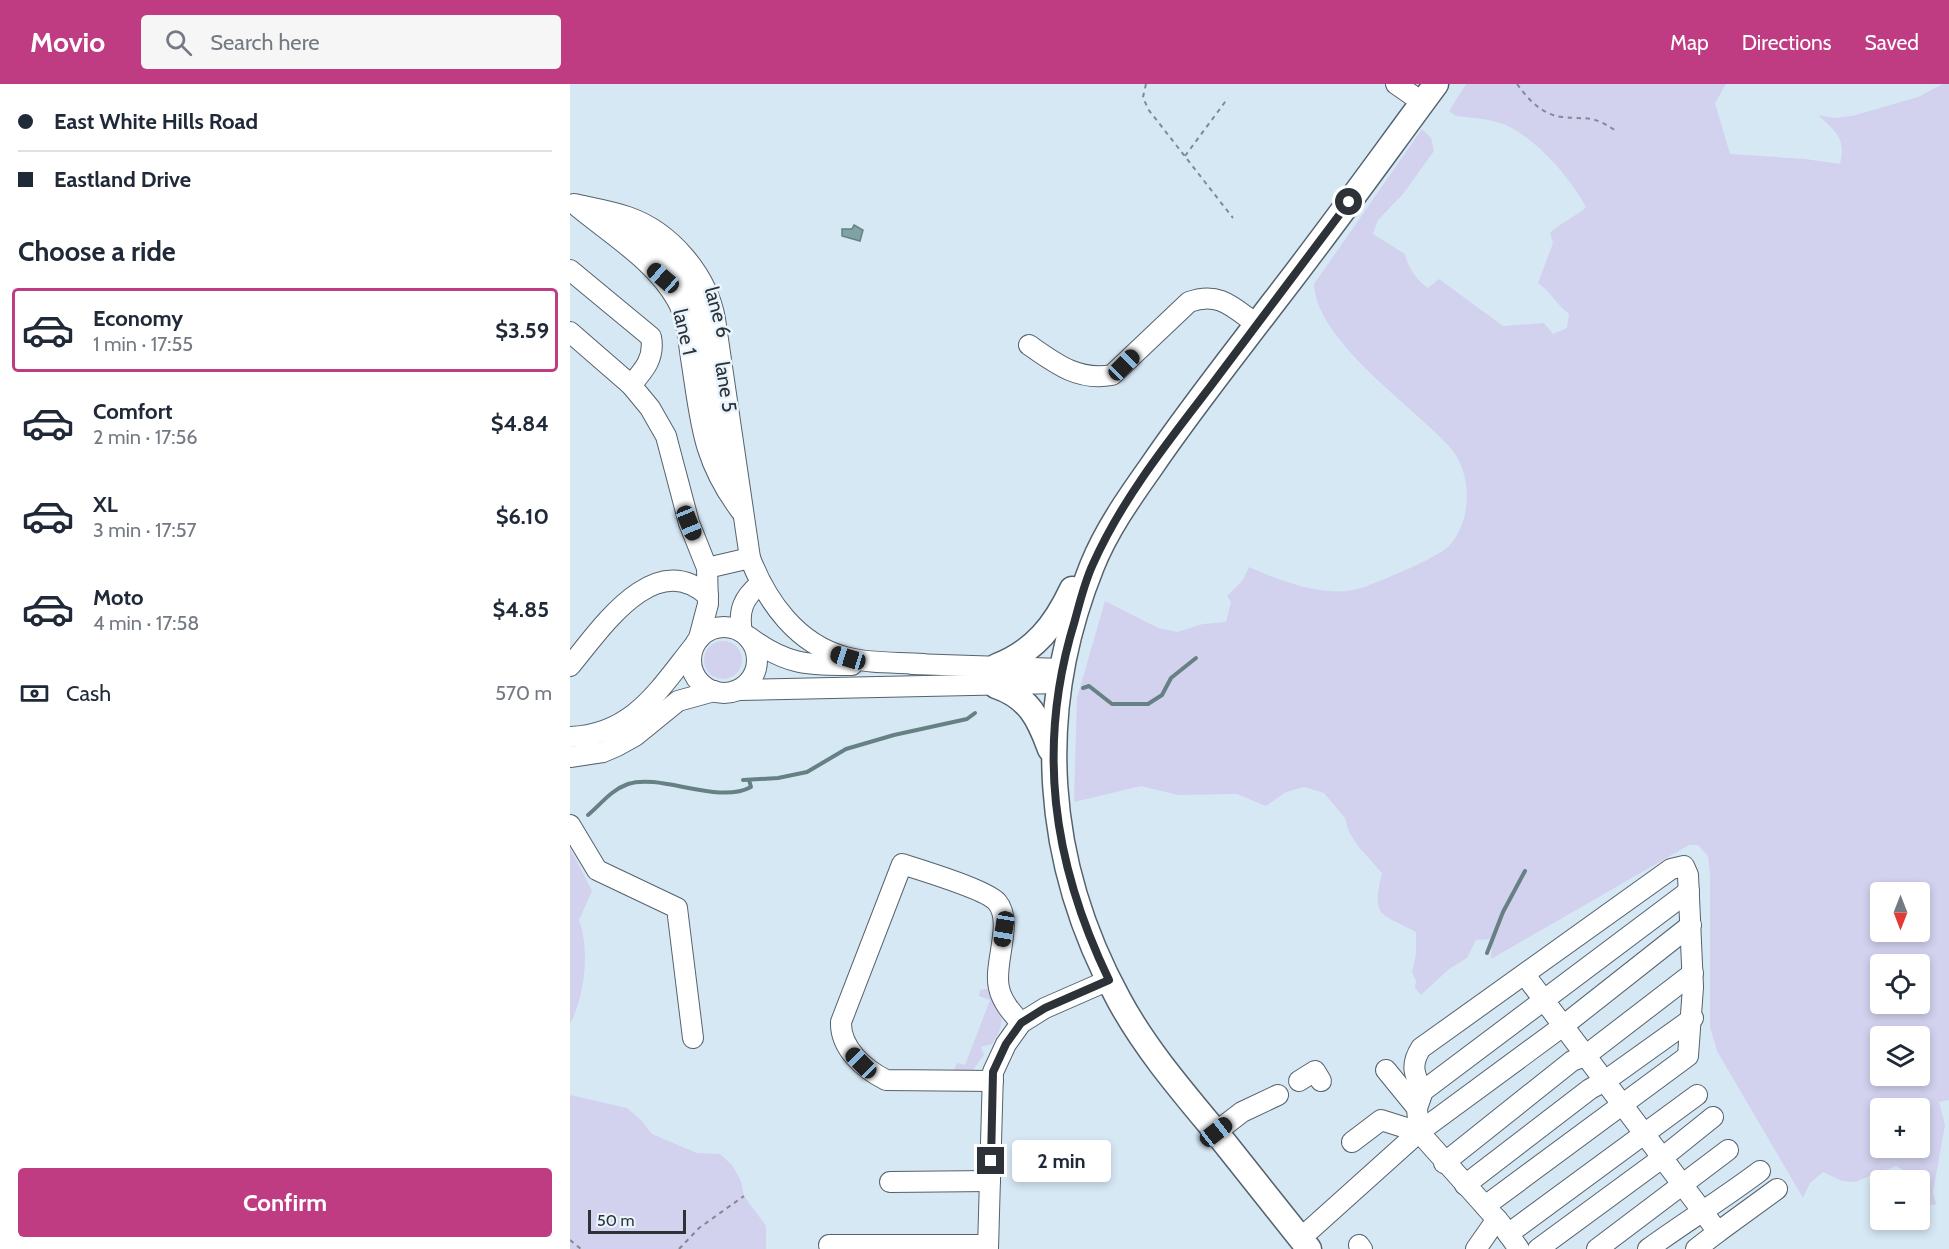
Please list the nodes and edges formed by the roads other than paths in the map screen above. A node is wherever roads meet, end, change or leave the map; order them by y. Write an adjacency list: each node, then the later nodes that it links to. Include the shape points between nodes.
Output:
1 (1396, 84): 2 (street)
2 (1429, 93): 6 (main road)
3 (572, 203): 4 (street); 4 (street, via 616,210)
4 (646, 238): 10 (street, lane 1, via 684,314); 10 (street, lane 5, via 691,264 707,289 713,309)
5 (570, 270): 9 (street, via 651,337 651,359)
6 (1257, 324): 8 (street, via 1218,299 1205,296 1189,302 1112,375 1098,377 1077,375); 13 (main road, via 1137,486)
7 (570, 332): 9 (street)
8 (1029, 345)
9 (631, 385): 14 (street, via 666,436 689,523)
10 (720, 425): 11 (street); 11 (street)
11 (728, 492): 12 (street)
12 (750, 558): 14 (street); 15 (street)
13 (1092, 565): 21 (main road, via 1077,576 1048,631); 22 (main road)
14 (707, 568): 16 (street)
15 (760, 584): 17 (street, via 743,603 740,622); 19 (street, via 786,620 822,648 848,658)
16 (708, 596): 18 (street); 20 (street, via 694,584 680,581 637,591)
17 (746, 634): 18 (street, via 724,626 706,632); 19 (street, via 780,657 806,664); 23 (street, via 758,658 752,678)
18 (696, 643): 24 (street, via 692,668 696,678); 25 (street, via 633,716 601,734)
19 (923, 664): 21 (street)
20 (570, 666)
21 (997, 676): 22 (street); 23 (street); 26 (main road, via 1034,712)
22 (1061, 676): 26 (main road)
23 (738, 690): 24 (street)
24 (714, 692): 27 (street, via 678,700 617,746)
25 (570, 737)
26 (1053, 755): 33 (main road, via 1060,834 1072,890 1087,936)
27 (570, 757)
28 (570, 825): 38 (street, via 597,870 677,908)
29 (1689, 891): 30 (street); 32 (street, via 1684,866 1671,869); 34 (street)
30 (1691, 925): 31 (street); 37 (street)
31 (1693, 973): 35 (street); 39 (street)
32 (1525, 975): 34 (street); 47 (street, via 1421,1048 1413,1060)
33 (1109, 980): 36 (street); 50 (main road, via 1151,1050)
34 (1545, 1002): 37 (street); 47 (street)
35 (1693, 1018): 44 (street); 48 (street, via 1688,1056)
36 (1021, 1023): 41 (street, via 1006,1044); 41 (street, via 1003,1000 999,987 997,973 1004,929 997,902 902,864 841,1022 840,1034 851,1053 886,1080)
37 (1563, 1026): 39 (street); 51 (street)
38 (693, 1038)
39 (1586, 1056): 44 (street); 56 (street, via 1572,1061)
40 (1386, 1070): 47 (street)
41 (993, 1081): 58 (street)
42 (1299, 1081): 43 (street, via 1315,1071)
43 (1321, 1081)
44 (1605, 1081): 48 (street); 61 (street)
45 (1278, 1095): 50 (street, via 1242,1112)
46 (1697, 1095): 52 (street)
47 (1420, 1100): 51 (street)
48 (1622, 1105): 52 (street); 64 (street)
49 (1713, 1117): 55 (street)
50 (1216, 1132): 66 (main road)
51 (1419, 1132): 53 (street, via 1381,1120); 56 (street); 66 (street)
52 (1645, 1135): 55 (street); 64 (street)
53 (1352, 1142)
54 (1728, 1150): 60 (street)
55 (1662, 1158): 60 (street); 70 (street)
56 (1444, 1163): 61 (street)
57 (1760, 1171): 63 (street)
58 (990, 1181): 59 (street); 68 (street)
59 (890, 1182)
60 (1682, 1184): 63 (street); 71 (street)
61 (1465, 1185): 64 (street)
62 (1777, 1189): 65 (street)
63 (1704, 1213): 65 (street); 72 (street, via 1689,1219)
64 (1502, 1227): 69 (street)
65 (1718, 1232): 73 (street)
66 (1305, 1244)
67 (829, 1245): 68 (street)
68 (988, 1247)
69 (1476, 1249)
70 (1538, 1249)
71 (1597, 1249)
72 (1648, 1249)
73 (1696, 1249)

